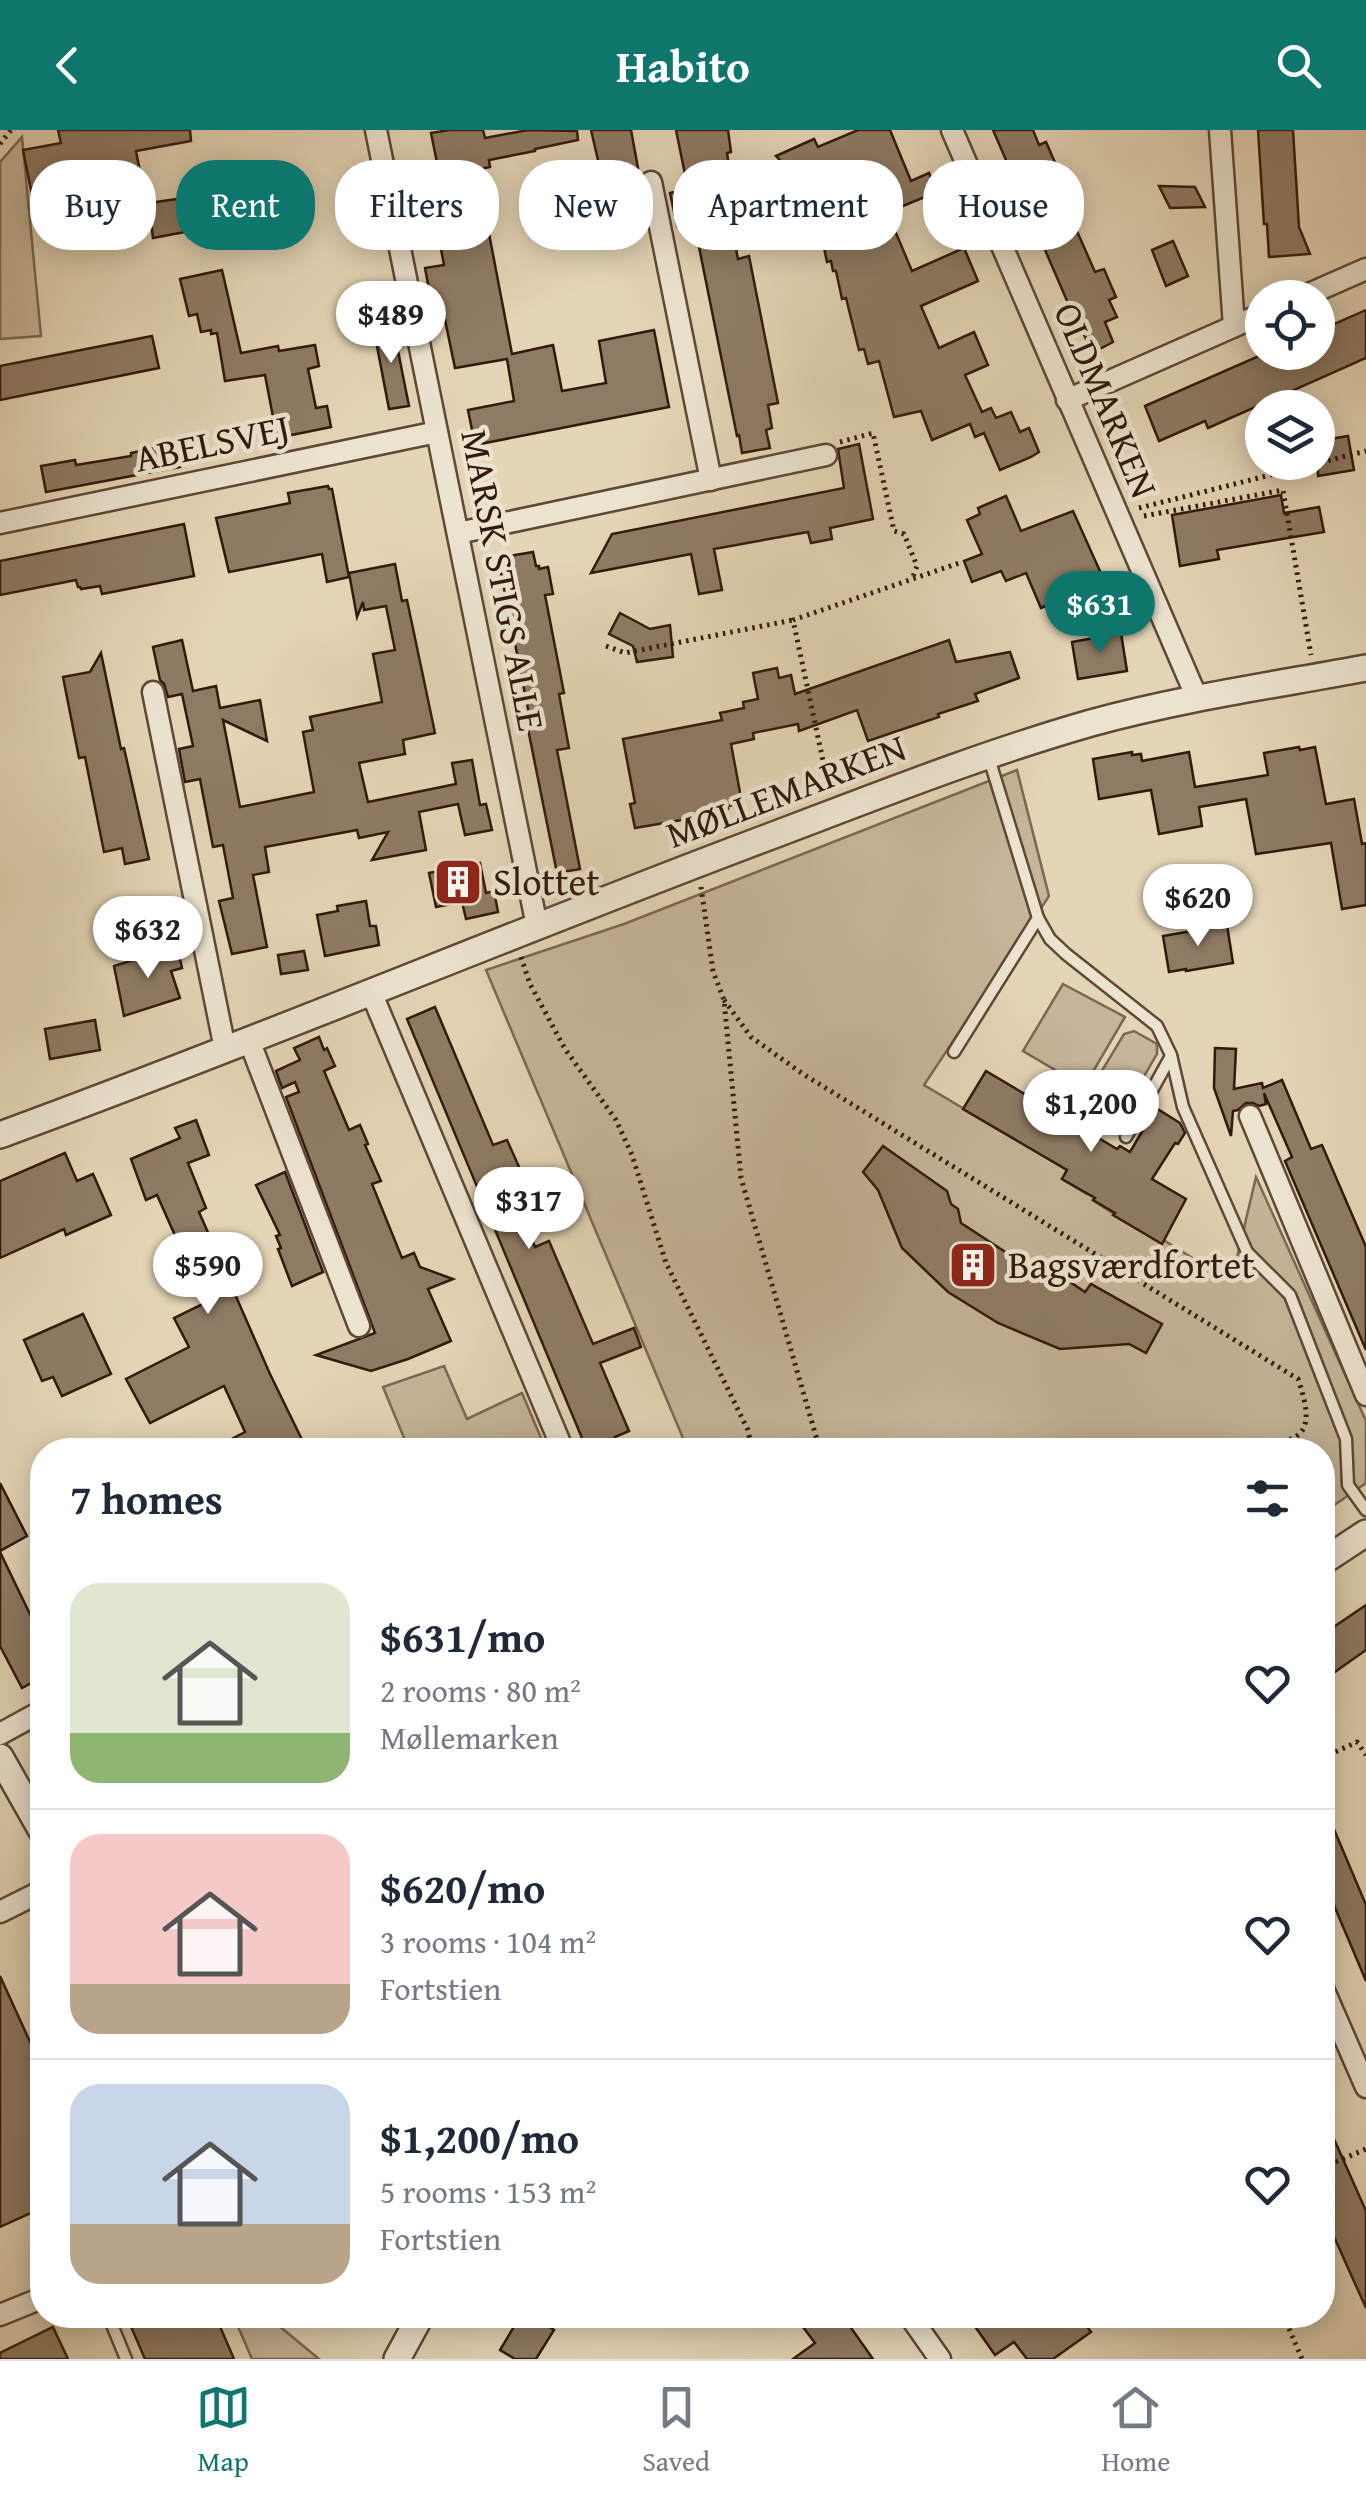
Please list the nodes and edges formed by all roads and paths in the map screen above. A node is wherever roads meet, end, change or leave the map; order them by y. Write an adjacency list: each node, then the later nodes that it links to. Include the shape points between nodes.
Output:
1 (11, 130): 5 (path)
2 (376, 130): 12 (street, MARSK STIGS ALLE)
3 (952, 130): 11 (street, OLDMARKEN)
4 (1220, 130): 10 (street)
5 (0, 144)
6 (653, 187): 15 (street)
7 (1366, 269): 8 (street)
8 (1335, 283)
9 (1245, 321): 10 (street)
10 (1234, 326): 11 (street)
11 (1067, 400): 16 (street, OLDMARKEN)
12 (438, 432): 17 (street, ABELSVEJ); 18 (street, MARSK STIGS ALLE)
13 (1366, 451): 16 (path)
14 (826, 455): 15 (street); 20 (path, via 830,444 873,433 894,531 904,534 916,566)
15 (711, 480): 18 (street)
16 (1117, 516): 24 (path, via 1283,490); 26 (street, OLDMARKEN)
17 (0, 524)
18 (458, 533): 31 (street, MARSK STIGS ALLE)
19 (962, 562): 20 (path)
20 (912, 579): 21 (path)
21 (793, 620): 22 (path, via 625,653); 28 (path)
22 (606, 646)
23 (1366, 668): 24 (street, MØLLEMARKEN)
24 (1314, 677): 26 (street, MØLLEMARKEN)
25 (153, 692): 34 (street)
26 (1196, 698): 27 (street, MØLLEMARKEN)
27 (988, 754): 28 (street, MØLLEMARKEN); 30 (lane)
28 (834, 812): 29 (street, MØLLEMARKEN)
29 (698, 864): 31 (street, MØLLEMARKEN); 33 (path, via 713,971)
30 (1038, 918): 35 (lane); 36 (lane, via 1066,954 1158,1026)
31 (526, 931): 32 (street, MØLLEMARKEN); 43 (path, via 530,984 565,1049 616,1120 666,1264)
32 (371, 992): 34 (street, MØLLEMARKEN); 42 (street)
33 (724, 1000): 44 (path, via 741,1178); 45 (path, via 752,1037 803,1074 1298,1380 1307,1406 1306,1427)
34 (237, 1044): 38 (street, MØLLEMARKEN); 40 (street)
35 (954, 1052)
36 (1171, 1055): 39 (lane); 46 (lane, via 1184,1108 1247,1252 1290,1295 1346,1439 1348,1485)
37 (1250, 1116): 41 (street)
38 (0, 1135)
39 (1126, 1137)
40 (359, 1326)
41 (1366, 1396)
42 (557, 1438)
43 (750, 1438)
44 (817, 1438)
45 (1296, 1438)
46 (1366, 1510)
47 (1366, 1533): 48 (street)
48 (1335, 1553)
49 (30, 1718): 50 (street)
50 (0, 1734)
51 (1335, 1752): 52 (path, via 1357,1742)
52 (1366, 1756)
53 (0, 1757): 54 (street)
54 (30, 1810)
55 (30, 1897): 56 (street)
56 (0, 1912)
57 (1335, 2016): 58 (street)
58 (1366, 2087)
59 (1366, 2149): 60 (path)
60 (1335, 2162)
61 (30, 2303): 62 (street)
62 (0, 2315)
63 (113, 2328): 67 (lane)
64 (414, 2328): 68 (street)
65 (917, 2328): 69 (street)
66 (1288, 2328): 70 (path)
67 (126, 2359)
68 (397, 2359)
69 (940, 2359)
70 (1302, 2359)

